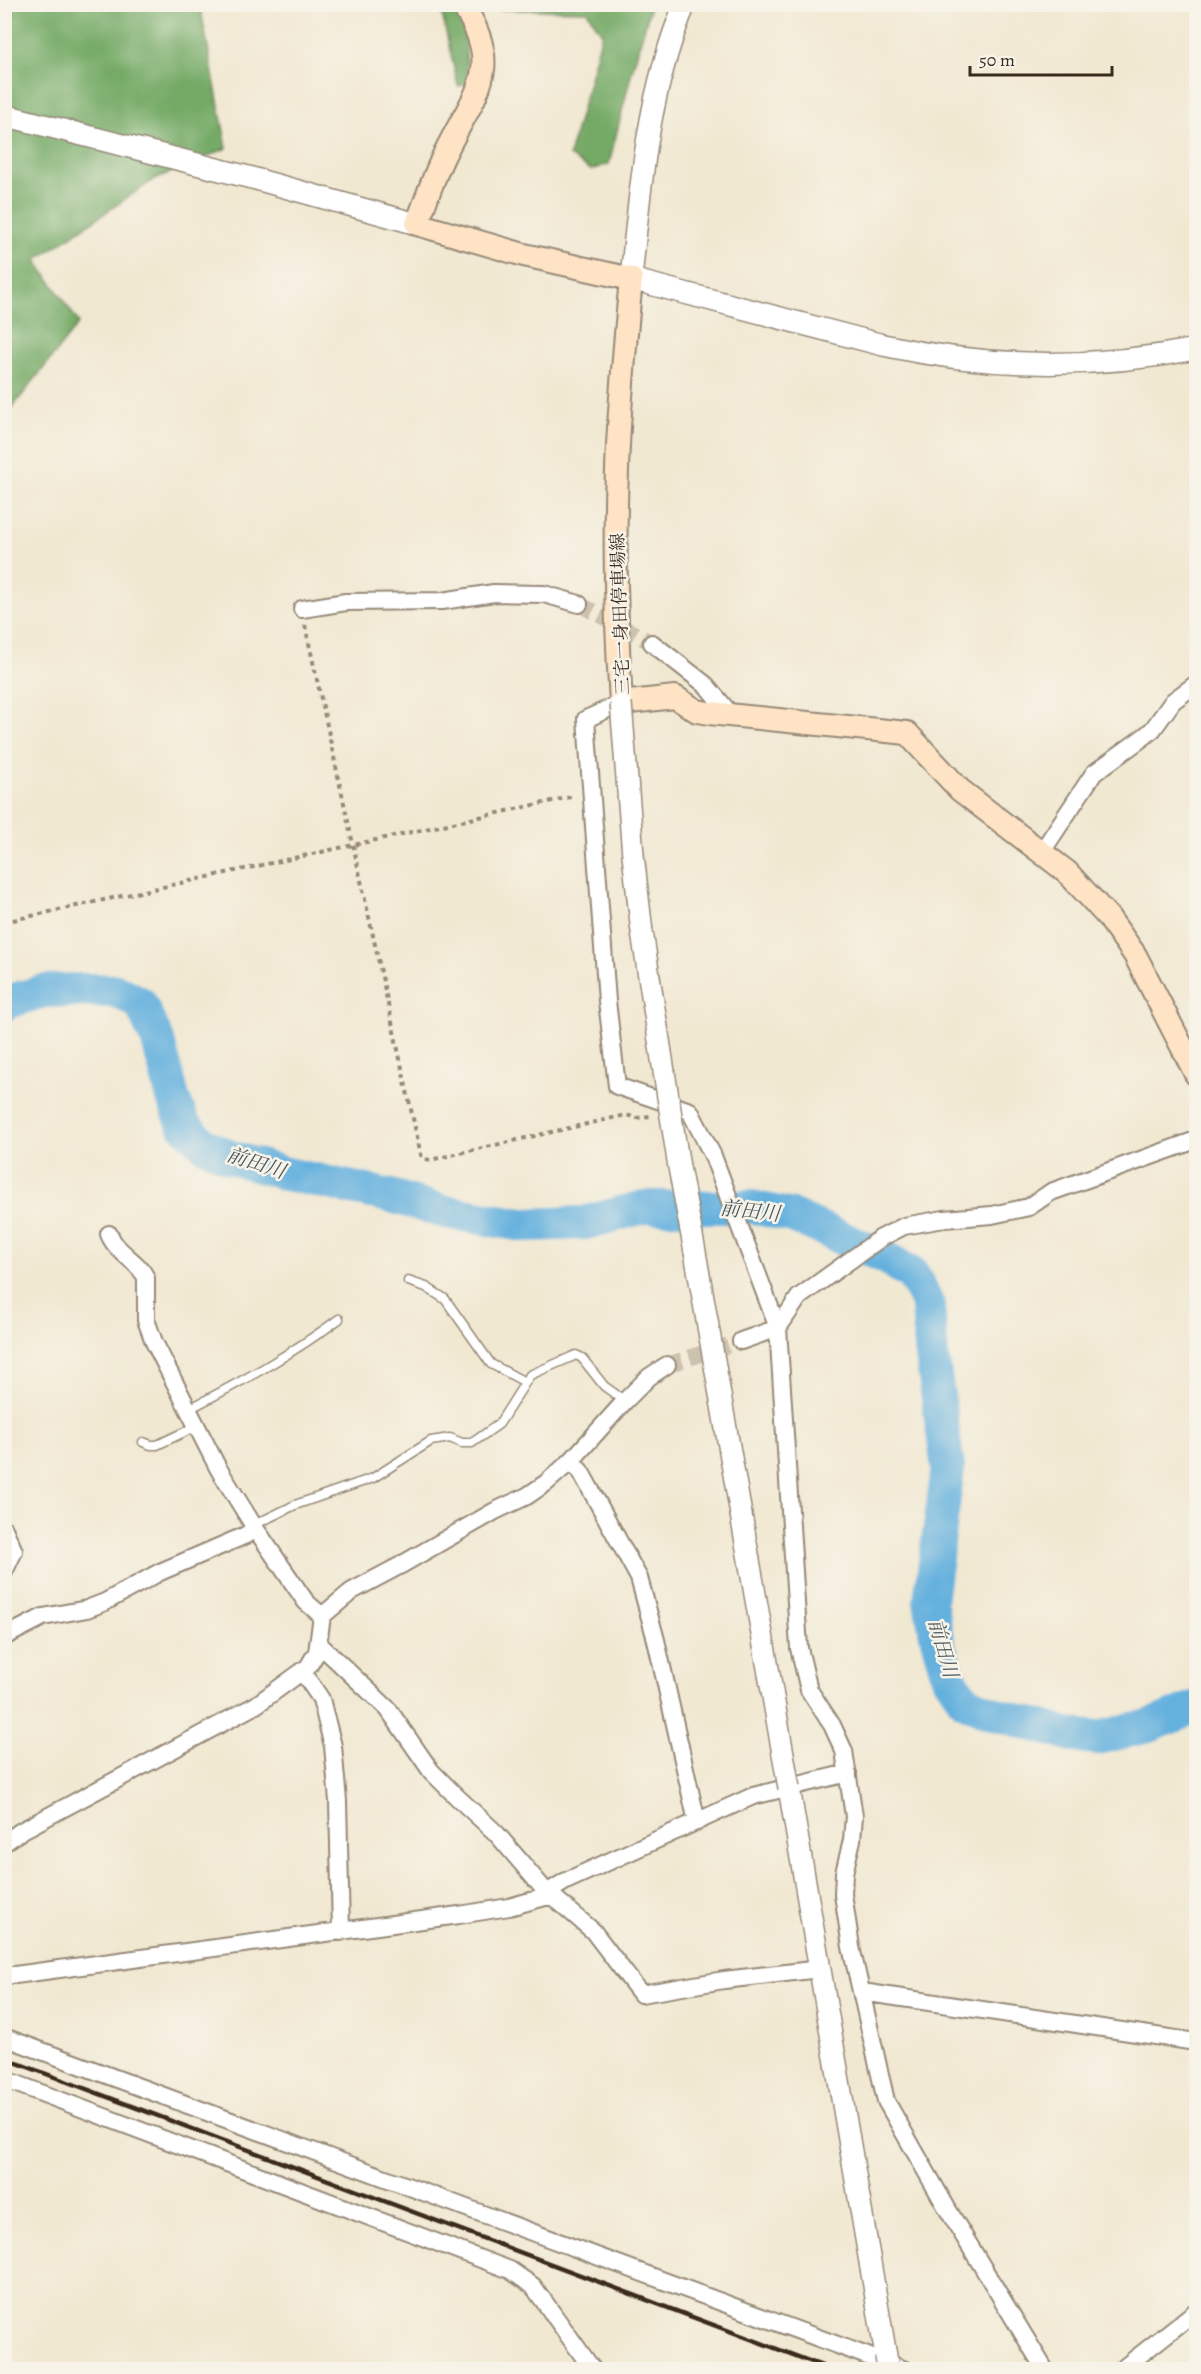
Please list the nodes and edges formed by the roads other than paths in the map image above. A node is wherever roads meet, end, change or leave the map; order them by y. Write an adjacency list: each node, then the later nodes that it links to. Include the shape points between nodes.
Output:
1 (462, 4): 4 (main road, via 482,40 485,63 478,92 445,153)
2 (685, 4): 5 (street, via 657,94 641,175)
3 (4, 115): 4 (street)
4 (417, 224): 5 (main road, via 524,255)
5 (631, 279): 6 (street, via 917,353 1061,364 1153,358); 11 (main road, 三宅一身田停車場線, via 620,403 616,513)
6 (1197, 349)
7 (579, 604): 8 (street, via 544,594 494,593 442,601 346,602)
8 (302, 609)
9 (652, 643): 12 (street, via 706,685)
10 (1197, 684): 13 (street, via 1173,701 1145,736 1094,773)
11 (621, 703): 12 (main road, 三宅一身田停車場線, via 675,697 697,711); 19 (street, via 586,719 607,1001 618,1086 690,1111 713,1156); 36 (street, bridge, via 642,932 708,1335)
12 (732, 716): 13 (main road, 三宅一身田停車場線, via 907,733 960,790)
13 (1041, 853): 14 (main road, 三宅一身田停車場線, via 1067,872 1109,918 1135,955)
14 (1197, 1074)
15 (1197, 1140): 19 (street, via 1051,1192 1029,1207 904,1226 881,1238 799,1298)
16 (109, 1234): 24 (street, via 119,1251 146,1278 146,1320)
17 (408, 1281): 22 (lane, via 445,1299 491,1364)
18 (339, 1319): 24 (lane, via 306,1344)
19 (778, 1328): 20 (street); 35 (street, via 799,1648 809,1690 840,1739)
20 (741, 1341)
21 (667, 1365): 23 (street)
22 (525, 1382): 23 (lane, via 537,1371 576,1355 604,1386); 28 (lane, via 499,1424 472,1443 450,1438 431,1441 373,1478 295,1505)
23 (625, 1401): 27 (street)
24 (189, 1409): 25 (street)
25 (195, 1427): 26 (lane, via 157,1445); 28 (street)
26 (143, 1442)
27 (571, 1461): 31 (street, via 527,1496 352,1591); 37 (street, via 581,1472 639,1578)
28 (254, 1526): 31 (street, via 306,1602); 32 (street, via 246,1535 160,1572 105,1602 43,1617)
29 (4, 1529): 30 (street, via 14,1551)
30 (4, 1572)
31 (322, 1616): 33 (street)
32 (4, 1637)
33 (319, 1644): 34 (street); 39 (street, via 388,1709 431,1770 496,1833)
34 (302, 1671): 38 (street, via 255,1705); 40 (street, via 321,1699 333,1746)
35 (848, 1773): 36 (street); 43 (street, via 854,1816 843,1894)
36 (789, 1788): 37 (street, via 753,1796); 41 (street)
37 (697, 1822): 39 (street, via 566,1881)
38 (4, 1843)
39 (550, 1894): 40 (street, via 509,1907); 41 (street, via 593,1931 641,1994)
40 (341, 1932): 42 (street, via 15,1975)
41 (820, 1969): 48 (street)
42 (5, 1972)
43 (861, 1992): 45 (street); 51 (street, via 889,2109)
44 (4, 2037): 50 (street)
45 (1197, 2042)
46 (4, 2079): 49 (street, via 510,2270 533,2286)
47 (1197, 2311): 52 (street)
48 (887, 2363)
49 (593, 2370)
50 (905, 2370)
51 (1044, 2370)
52 (1121, 2370)

